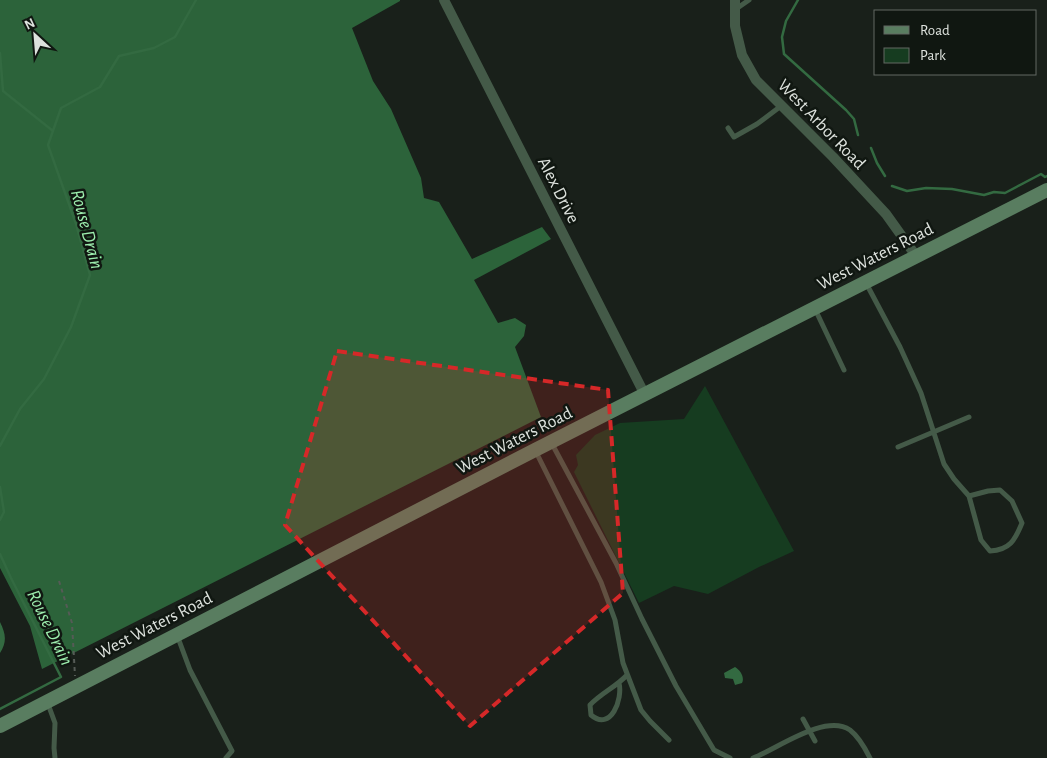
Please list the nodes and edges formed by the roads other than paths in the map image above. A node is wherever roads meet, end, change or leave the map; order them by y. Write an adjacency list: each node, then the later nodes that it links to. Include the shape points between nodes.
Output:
1 (444, 0): 11 (street, Alex Drive)
2 (749, 0): 3 (lane)
3 (735, 5): 4 (street, West Arbor Road, via 735,26 742,55 756,80)
4 (781, 106): 5 (lane, via 734,137); 7 (street, West Arbor Road, via 886,214)
5 (728, 128)
6 (1047, 190): 7 (street, West Waters Road)
7 (916, 256): 8 (street, West Waters Road)
8 (866, 282): 9 (street, West Waters Road); 13 (lane, via 903,354)
9 (814, 309): 10 (lane); 11 (street, West Waters Road)
10 (844, 370)
11 (645, 395): 14 (street, West Waters Road)
12 (969, 417): 13 (lane)
13 (933, 431): 15 (lane); 17 (lane, via 944,464)
14 (551, 442): 16 (street, West Waters Road); 29 (lane, via 616,563 676,686 714,750)
15 (898, 447)
16 (535, 450): 18 (street, West Waters Road); 19 (lane, via 609,603)
17 (969, 496): 17 (lane, via 981,540 990,551 1002,550 1016,538 1022,523 1012,501 1000,490)
18 (177, 635): 21 (street, West Waters Road); 28 (lane, via 190,670 232,750)
19 (627, 675): 20 (lane); 25 (lane, via 645,716)
20 (620, 683): 20 (lane, via 590,705 591,715 596,719 603,721 614,712 620,700)
21 (47, 701): 23 (street, West Waters Road); 27 (lane, via 55,723)
22 (803, 719): 24 (lane)
23 (0, 726)
24 (810, 732): 26 (lane); 30 (lane); 31 (lane, via 830,725 842,726 861,742)
25 (669, 740)
26 (815, 741)
27 (55, 758)
28 (226, 758)
29 (730, 758)
30 (753, 758)
31 (870, 758)

